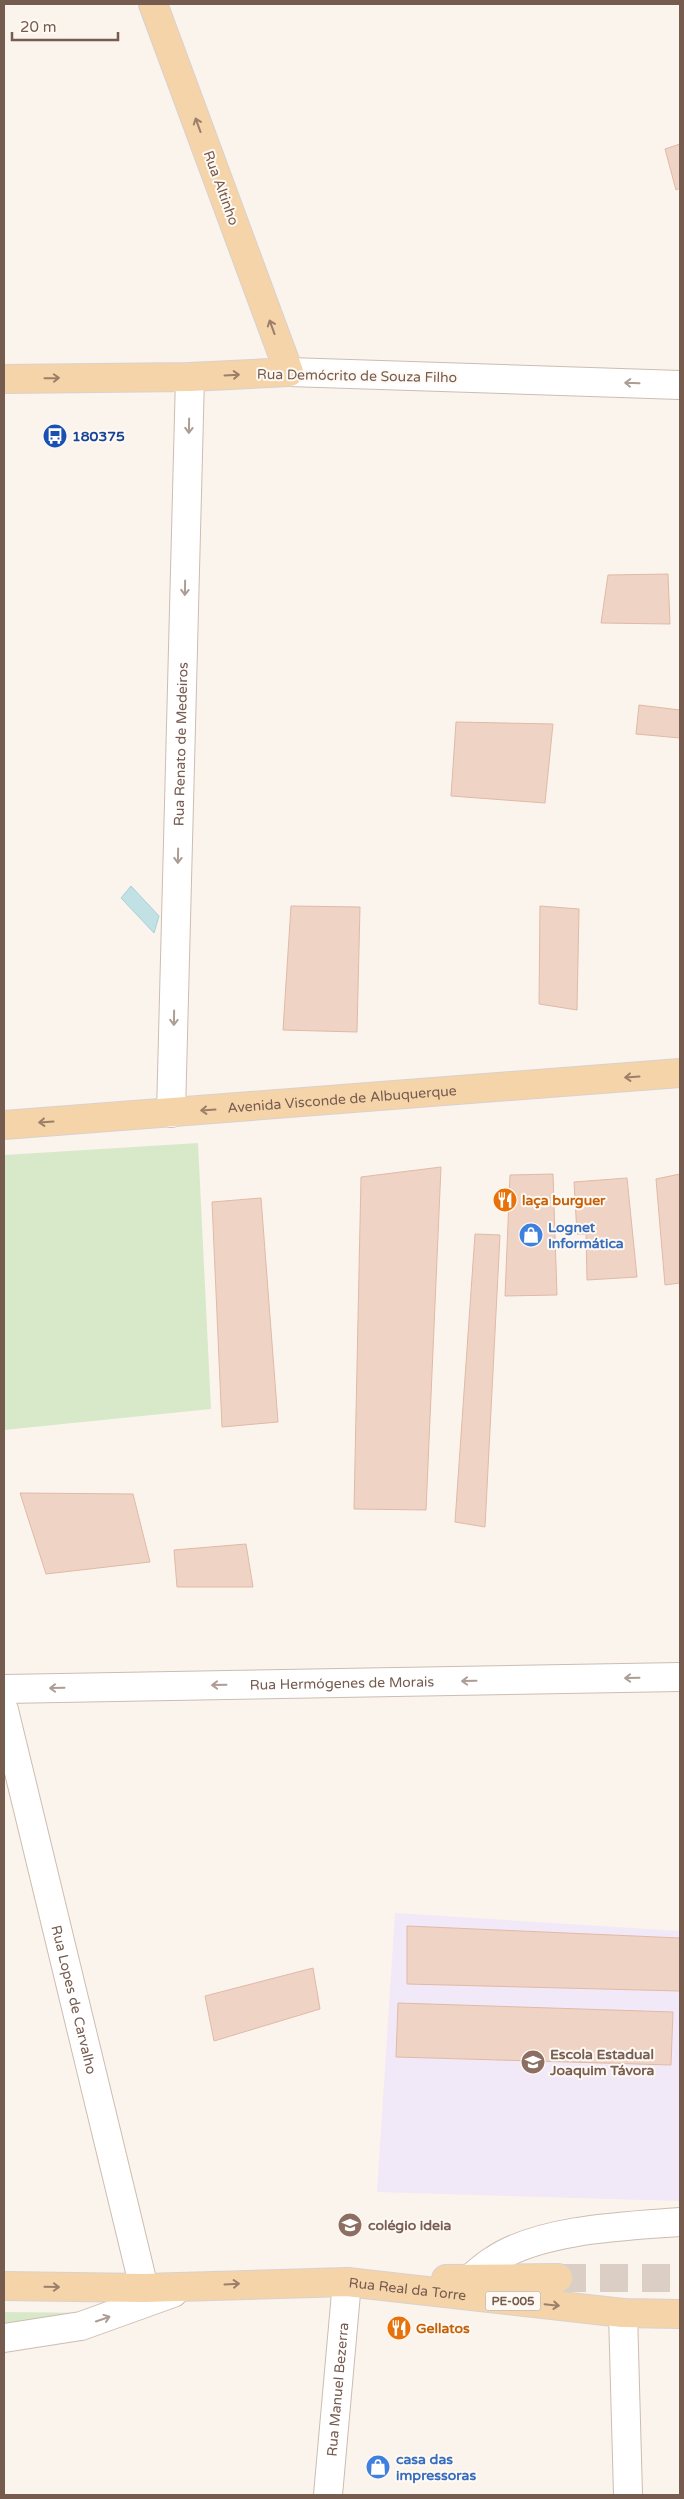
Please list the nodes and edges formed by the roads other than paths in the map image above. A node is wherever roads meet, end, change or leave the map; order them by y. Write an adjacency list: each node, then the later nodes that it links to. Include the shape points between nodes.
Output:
1 (153, 4): 2 (main road, Rua Altinho, one-way to 1)
2 (289, 372): 3 (main road, Rua Demócrito de Souza Filho, one-way to 2); 5 (street, Rua Demócrito de Souza Filho, one-way to 2)
3 (190, 377): 4 (main road, Rua Demócrito de Souza Filho, one-way to 3); 7 (street, Rua Renato de Medeiros, one-way to 7)
4 (4, 379)
5 (680, 385)
6 (680, 1073): 7 (main road, Avenida Visconde de Albuquerque, one-way to 7)
7 (172, 1113): 8 (main road, Avenida Visconde de Albuquerque, one-way to 8)
8 (4, 1125)
9 (680, 1677): 10 (street, Rua Hermógenes de Morais, one-way to 10)
10 (4, 1689)
11 (4, 1710): 18 (street, Rua Lopes de Carvalho)
12 (680, 2222): 14 (street, via 573,2233 536,2241 495,2259)
13 (558, 2278): 14 (main road)
14 (470, 2279): 15 (main road)
15 (347, 2282): 17 (main road, Rua Real da Torre, one-way to 15); 19 (main road, Rua Real da Torre / PE-005, one-way to 19); 22 (street, Rua Manuel Bezerra)
16 (4, 2286): 18 (main road, Rua Real da Torre, one-way to 18)
17 (192, 2286): 18 (main road, Rua Real da Torre); 21 (street, Rua Real da Torre, one-way to 17, via 81,2326)
18 (144, 2288)
19 (623, 2313): 20 (main road, Rua Real da Torre / PE-005); 23 (street)
20 (680, 2314)
21 (4, 2338)
22 (328, 2495)
23 (628, 2495)

